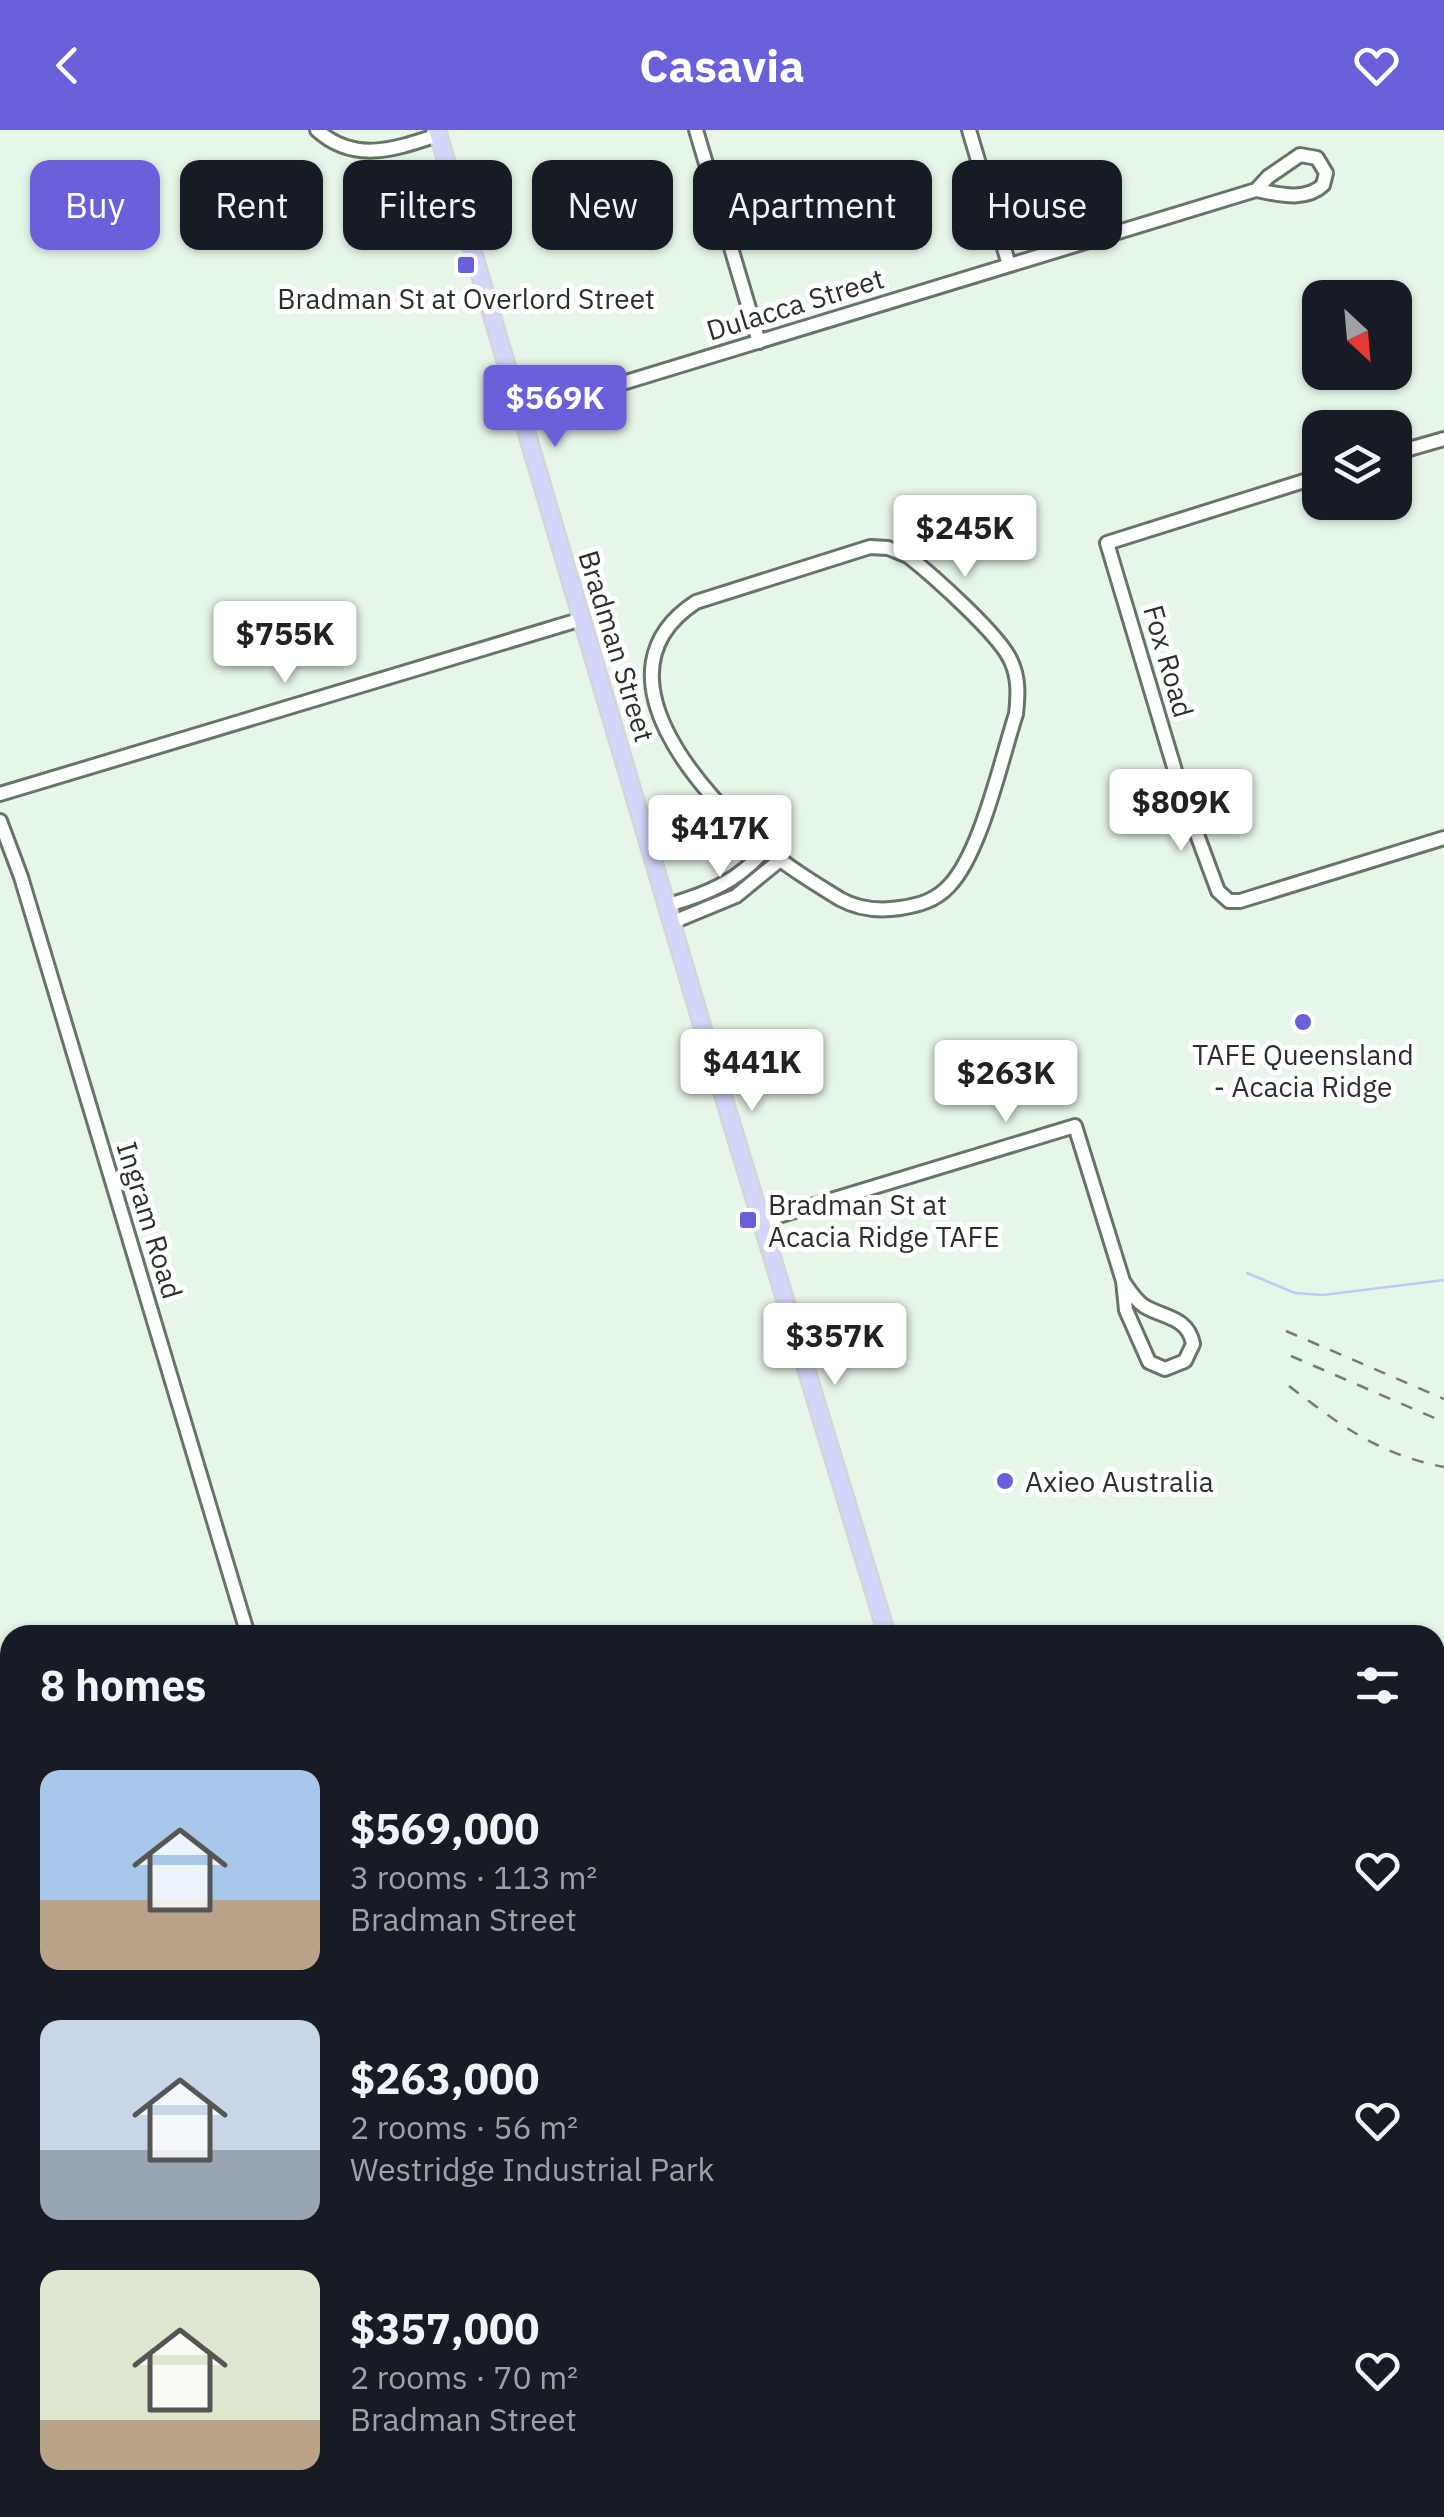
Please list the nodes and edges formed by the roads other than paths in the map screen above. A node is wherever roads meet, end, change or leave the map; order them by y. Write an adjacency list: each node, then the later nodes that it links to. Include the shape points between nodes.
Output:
1 (317, 130): 4 (street, via 339,146 370,152)
2 (696, 130): 7 (street)
3 (968, 130): 6 (street)
4 (438, 132): 8 (main road, Bradman Street)
5 (1256, 190): 5 (street, Dulacca Street, via 1300,155 1314,156 1326,173 1323,185 1306,195); 6 (street, Dulacca Street)
6 (1010, 265): 7 (street, Dulacca Street)
7 (759, 342): 8 (street, Dulacca Street)
8 (521, 414): 12 (main road, Bradman Street)
9 (1444, 438): 10 (street)
10 (1412, 448)
11 (1302, 482): 15 (street, Fox Road, via 1107,543 1218,891 1240,902)
12 (582, 619): 13 (street); 18 (main road, Bradman Street)
13 (0, 794)
14 (0, 821): 22 (street, Ingram Road)
15 (1444, 838)
16 (766, 848): 17 (street); 17 (street, via 713,797 663,724 650,676 661,637 684,610 708,597 861,548 895,549 1004,648 1014,669 1016,714 974,845 939,894 920,905 886,910 851,905); 18 (street, via 733,880)
17 (780, 860): 19 (street, via 724,903)
18 (668, 905): 19 (main road, Bradman Street)
19 (673, 922): 20 (main road, Bradman Street)
20 (762, 1221): 21 (street, via 1075,1126); 23 (main road, Bradman Street)
21 (1123, 1281): 21 (street, via 1140,1303 1189,1330 1193,1344 1184,1360 1165,1369 1149,1362 1126,1310)
22 (245, 1625)
23 (885, 1625)

